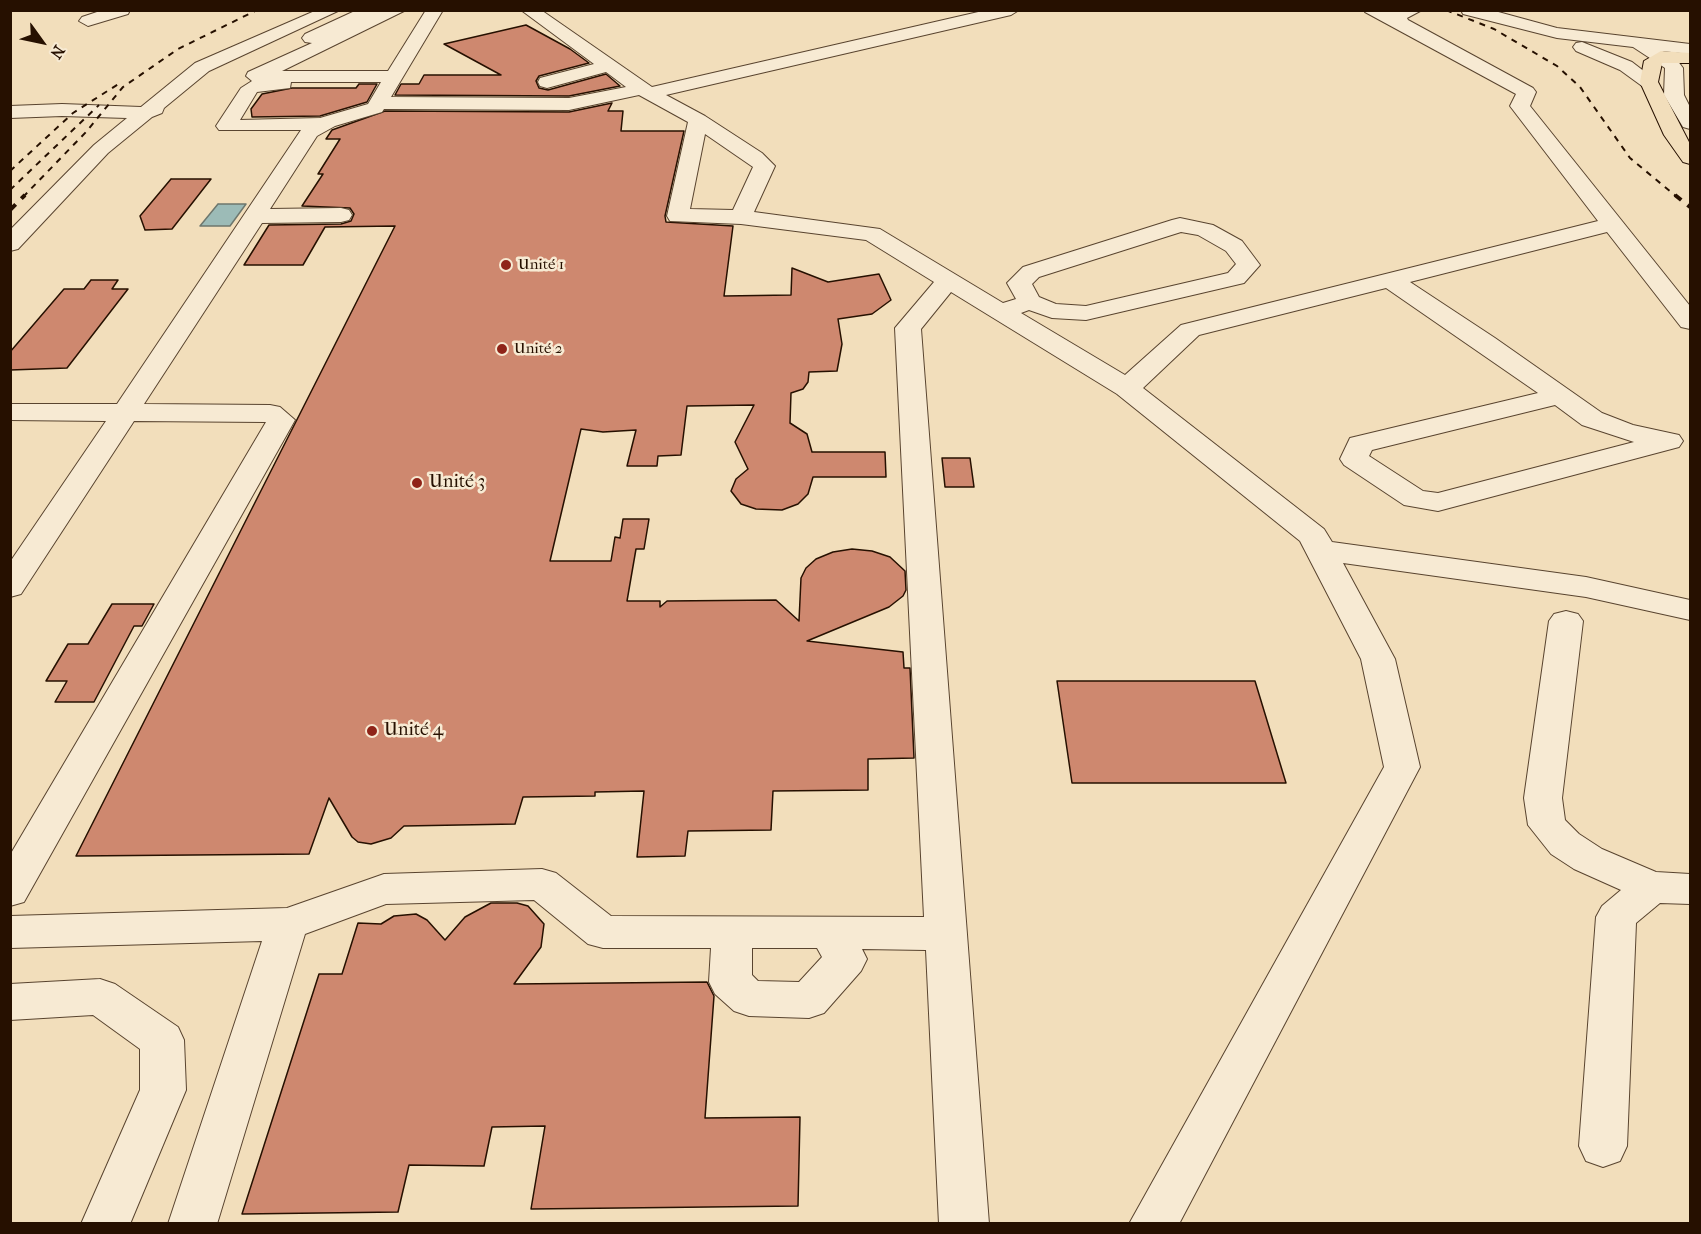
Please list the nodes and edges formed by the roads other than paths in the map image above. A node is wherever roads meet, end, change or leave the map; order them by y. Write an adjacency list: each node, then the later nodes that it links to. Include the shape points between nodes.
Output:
1 (122, 10): 15 (street)
2 (290, 10): 31 (street, via 231,37 179,70)
3 (311, 10): 25 (street, via 250,38)
4 (332, 10): 25 (street)
5 (351, 10): 31 (street)
6 (372, 10): 24 (street)
7 (398, 10): 26 (street, via 255,76)
8 (435, 10): 26 (street)
9 (529, 10): 22 (street)
10 (1011, 10): 29 (street)
11 (1375, 10): 14 (street)
12 (1469, 10): 16 (street)
13 (1499, 10): 16 (street)
14 (1407, 17): 40 (street, via 1526,92 1520,106)
15 (88, 21)
16 (1523, 25): 18 (street)
17 (1690, 34): 20 (street)
18 (1563, 38): 20 (street); 20 (street, via 1636,43); 28 (street, via 1626,66)
19 (1690, 51): 20 (street)
20 (1664, 57): 21 (main road); 23 (street); 28 (main road); 35 (street, via 1674,95)
21 (1690, 58)
22 (609, 66): 27 (street); 29 (street)
23 (1690, 66)
24 (232, 74)
25 (207, 75): 31 (street)
26 (394, 77): 30 (street)
27 (547, 82)
28 (1649, 82): 36 (main road)
29 (645, 91): 30 (street, via 569,104); 33 (street)
30 (380, 103): 34 (street, via 375,108)
31 (146, 113): 32 (street, via 62,110); 41 (street, via 101,149)
32 (12, 114)
33 (698, 120): 39 (street, via 764,166); 39 (street, via 678,216)
34 (324, 123): 34 (street, via 351,84 260,84 250,88 226,126); 38 (street, via 310,132)
35 (1690, 123)
36 (1690, 159)
37 (341, 215): 38 (street)
38 (255, 216): 49 (street)
39 (741, 217): 43 (street, via 872,234)
40 (1612, 224): 42 (street); 46 (street)
41 (10, 244)
42 (1389, 279): 47 (street, via 1190,330); 48 (street)
43 (948, 280): 45 (street); 62 (street, via 908,328)
44 (1030, 302): 44 (street, via 1052,311 1086,313 1236,278 1248,265 1234,246 1205,230 1180,225 1031,272 1019,283); 45 (street)
45 (1000, 312): 47 (street)
46 (1690, 322)
47 (1127, 388): 52 (street, via 1313,536)
48 (1559, 396): 51 (street, via 1592,419 1625,431); 51 (street, via 1360,444 1354,459 1415,499 1438,502)
49 (128, 411): 50 (street); 53 (street); 57 (street, via 270,413 281,420)
50 (10, 412)
51 (1680, 438)
52 (1320, 550): 54 (street, via 1586,586); 68 (street, via 1378,659 1402,766)
53 (10, 587)
54 (1690, 610)
55 (1566, 621): 56 (street, via 1543,798 1547,825 1565,844 1588,859)
56 (1671, 888): 64 (street, via 1616,917)
57 (10, 891)
58 (288, 924): 59 (street); 61 (street, via 384,889 542,884 603,932); 66 (street)
59 (10, 932)
60 (829, 932): 61 (street); 61 (street, via 846,959 809,1000 749,998 730,982); 62 (street)
61 (732, 934)
62 (946, 934): 67 (street)
63 (10, 1002): 65 (street, via 100,997 162,1040 163,1090)
64 (1603, 1146)
65 (105, 1224)
66 (192, 1224)
67 (964, 1224)
68 (1153, 1224)

